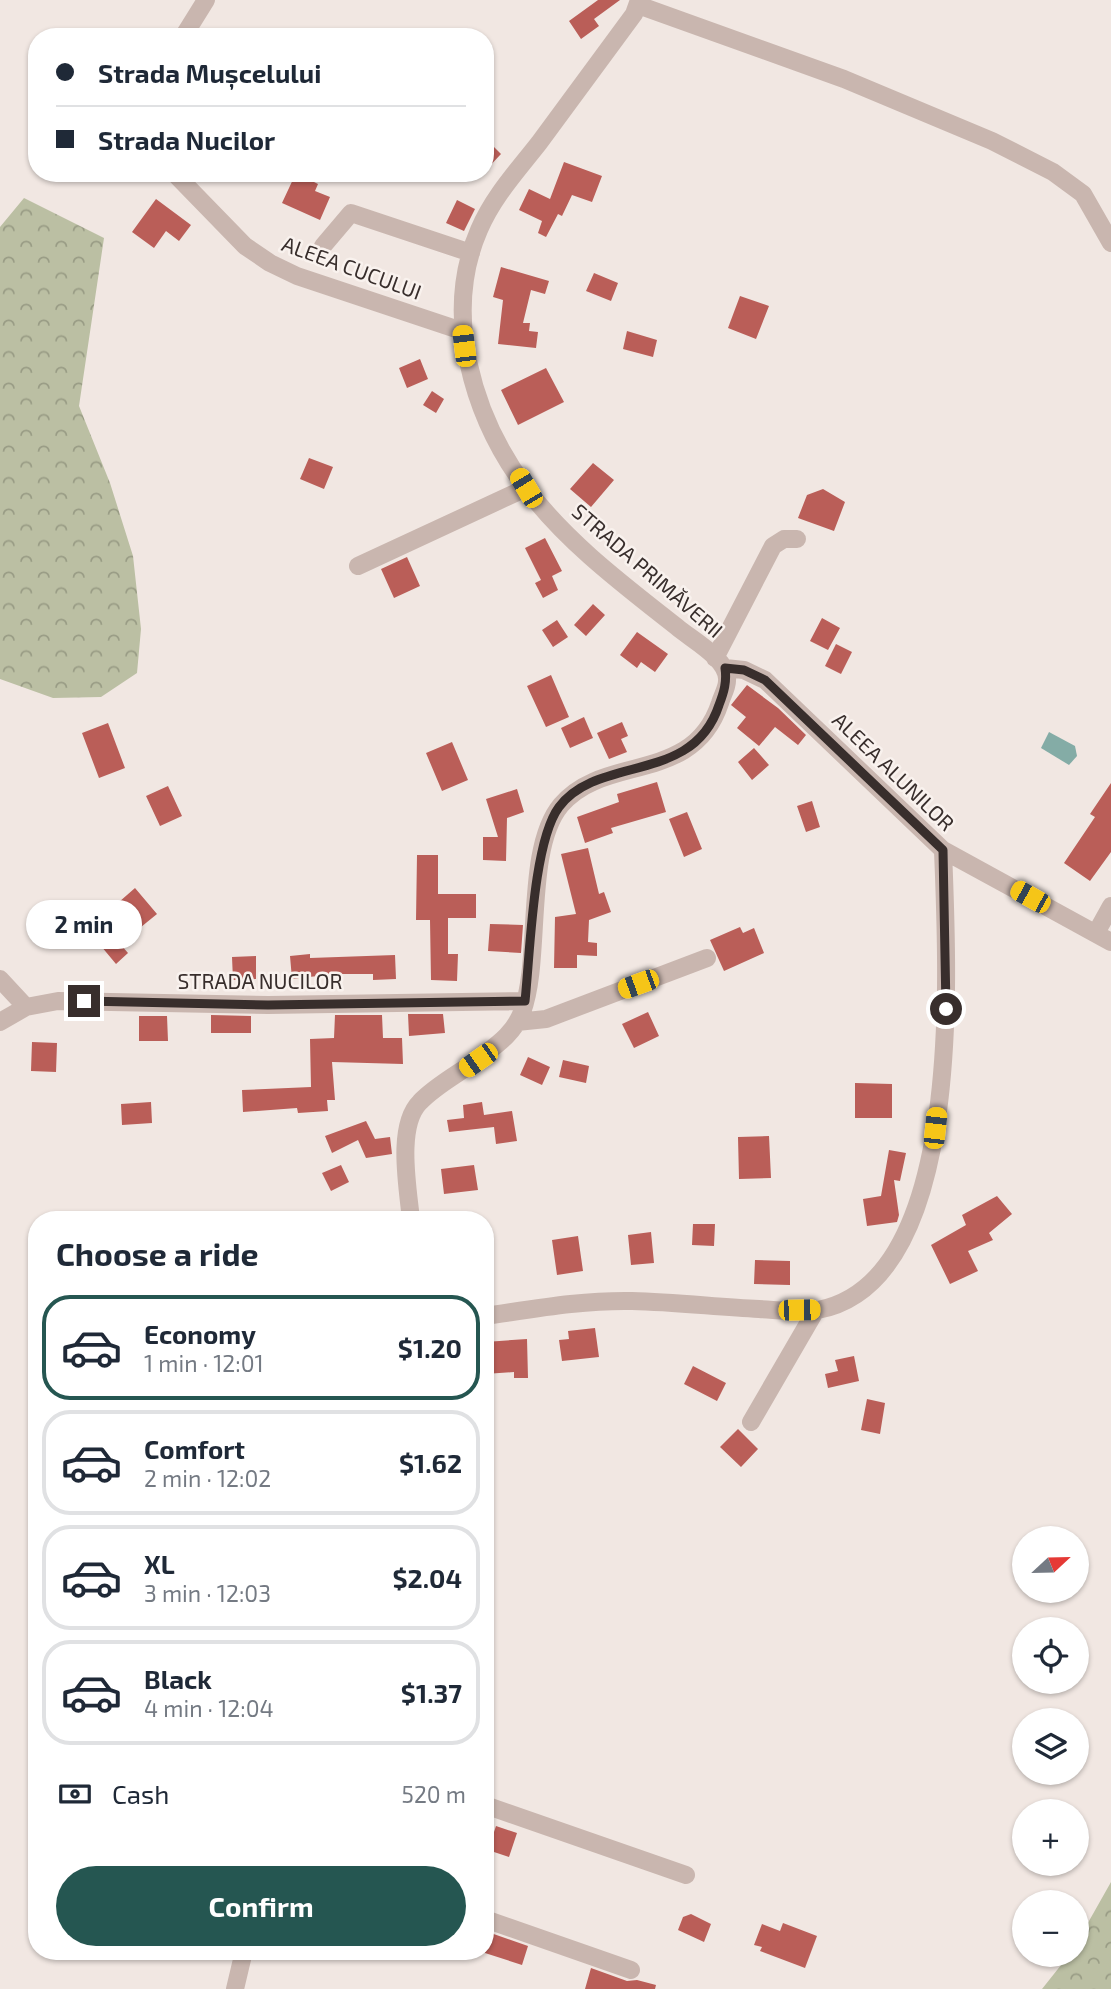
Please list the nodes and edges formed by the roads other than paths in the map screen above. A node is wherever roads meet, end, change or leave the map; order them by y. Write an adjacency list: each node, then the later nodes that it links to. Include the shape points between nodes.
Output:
1 (206, 0): 3 (street)
2 (638, 3): 5 (street, via 845,79 992,141 1053,172 1083,194); 7 (street, STRADA PRIMĂVERII, via 498,195)
3 (189, 28)
4 (183, 182): 8 (street, ALEEA CUCULUI, via 245,246 270,263)
5 (1111, 243)
6 (323, 246): 7 (street, via 351,213)
7 (471, 253): 8 (street, STRADA PRIMĂVERII)
8 (462, 331): 9 (street, STRADA PRIMĂVERII, via 484,408)
9 (526, 488): 11 (street); 12 (street, STRADA PRIMĂVERII, via 559,526)
10 (797, 539): 12 (street, via 784,539 773,546)
11 (358, 566)
12 (720, 663): 13 (street, ALEEA ALUNILOR, via 765,680); 18 (street, STRADA PRIMĂVERII, via 727,681 713,724 695,744 672,757 585,786 559,807 544,844)
13 (943, 850): 15 (street, ALEEA ALUNILOR); 23 (street, via 943,1049 921,1201 898,1249 877,1274 852,1297)
14 (1111, 905): 15 (street)
15 (1104, 937)
16 (707, 958): 21 (street, via 546,1019)
17 (0, 979): 19 (street)
18 (525, 1001): 19 (street, STRADA NUCILOR, via 268,1005 58,1001); 21 (street, STRADA PRIMĂVERII)
19 (26, 1007): 20 (street, STRADA NUCILOR)
20 (0, 1022)
21 (517, 1022): 22 (street, STRADA PRIMĂVERII, via 501,1042 420,1101 412,1112 407,1126)
22 (411, 1211)
23 (817, 1310): 24 (street, via 632,1301 557,1305); 25 (street)
24 (494, 1316)
25 (751, 1422)
26 (494, 1808): 27 (street)
27 (686, 1875)
28 (494, 1922): 30 (street)
29 (242, 1960): 31 (street)
30 (631, 1970)
31 (235, 1989)

